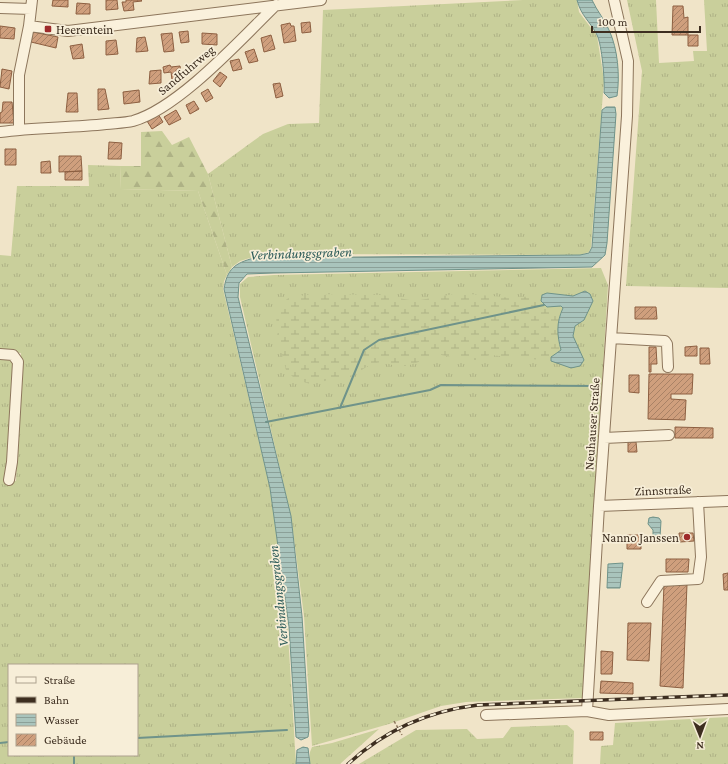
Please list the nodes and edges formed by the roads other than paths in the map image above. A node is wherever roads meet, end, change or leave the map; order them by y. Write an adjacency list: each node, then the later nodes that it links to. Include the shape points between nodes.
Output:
1 (321, 0): 4 (street)
2 (614, 0): 9 (street, Neuhauser Straße, via 628,61)
3 (32, 4): 5 (street); 6 (street)
4 (276, 5): 6 (street, via 68,31); 7 (street, Sandfuhrweg, via 170,103 133,121)
5 (0, 8)
6 (29, 26): 7 (street, via 19,75)
7 (19, 129): 8 (street, Sandfuhrweg)
8 (0, 132)
9 (611, 338): 11 (street, via 665,341); 13 (street, Neuhauser Straße)
10 (0, 354): 14 (street, via 13,355 18,362)
11 (668, 367)
12 (669, 435): 13 (street)
13 (604, 438): 17 (street, Neuhauser Straße)
14 (9, 480)
15 (728, 501): 16 (street, Zinnstraße)
16 (698, 502): 17 (street, Zinnstraße); 18 (street, via 701,558 698,579 661,581)
17 (599, 506): 20 (street, Neuhauser Straße)
18 (647, 602)
19 (728, 709): 20 (street, via 609,715)
20 (588, 711): 21 (street)
21 (486, 716)

